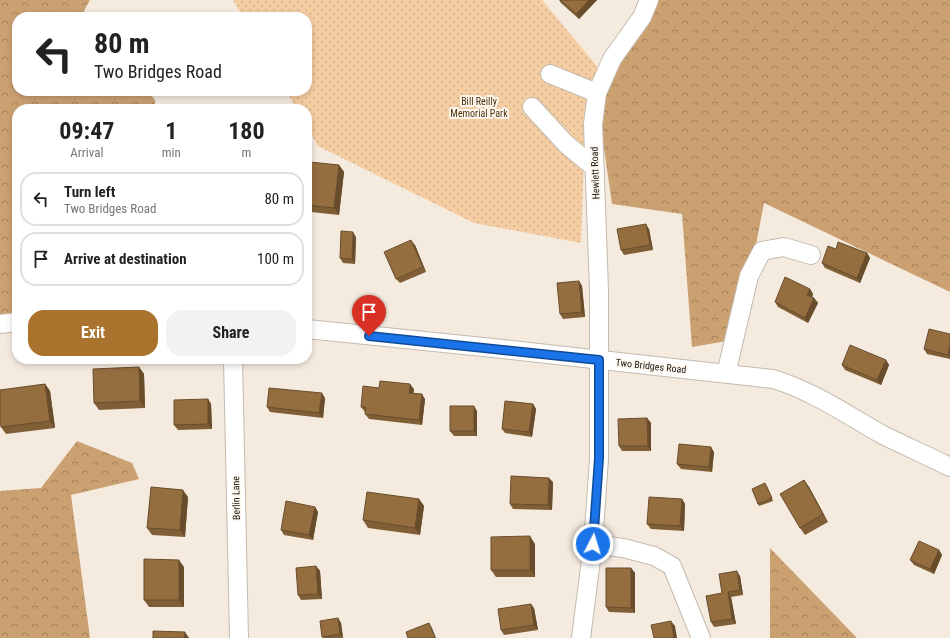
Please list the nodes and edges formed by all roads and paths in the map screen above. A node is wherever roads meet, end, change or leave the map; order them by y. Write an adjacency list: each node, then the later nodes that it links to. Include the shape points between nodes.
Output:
1 (649, 0): 3 (street, Hewlett Road, via 642,17 612,59)
2 (550, 74): 3 (street)
3 (597, 93): 5 (street, Hewlett Road, via 593,124)
4 (532, 107): 5 (street, via 566,144)
5 (595, 168): 10 (street, Hewlett Road)
6 (811, 255): 12 (street, via 784,247 762,251 749,276)
7 (12, 323): 8 (street)
8 (0, 324)
9 (312, 330): 10 (street, Two Bridges Road)
10 (599, 360): 12 (street, Two Bridges Road); 14 (street, Hewlett Road, via 599,458)
11 (233, 364): 15 (street, Berlin Lane)
12 (726, 374): 13 (street, Two Bridges Road, via 761,377 788,384 818,397 884,435)
13 (950, 467)
14 (593, 544): 16 (street, Hewlett Road); 17 (street, via 654,556 672,566)
15 (239, 638)
16 (581, 638)
17 (701, 638)

